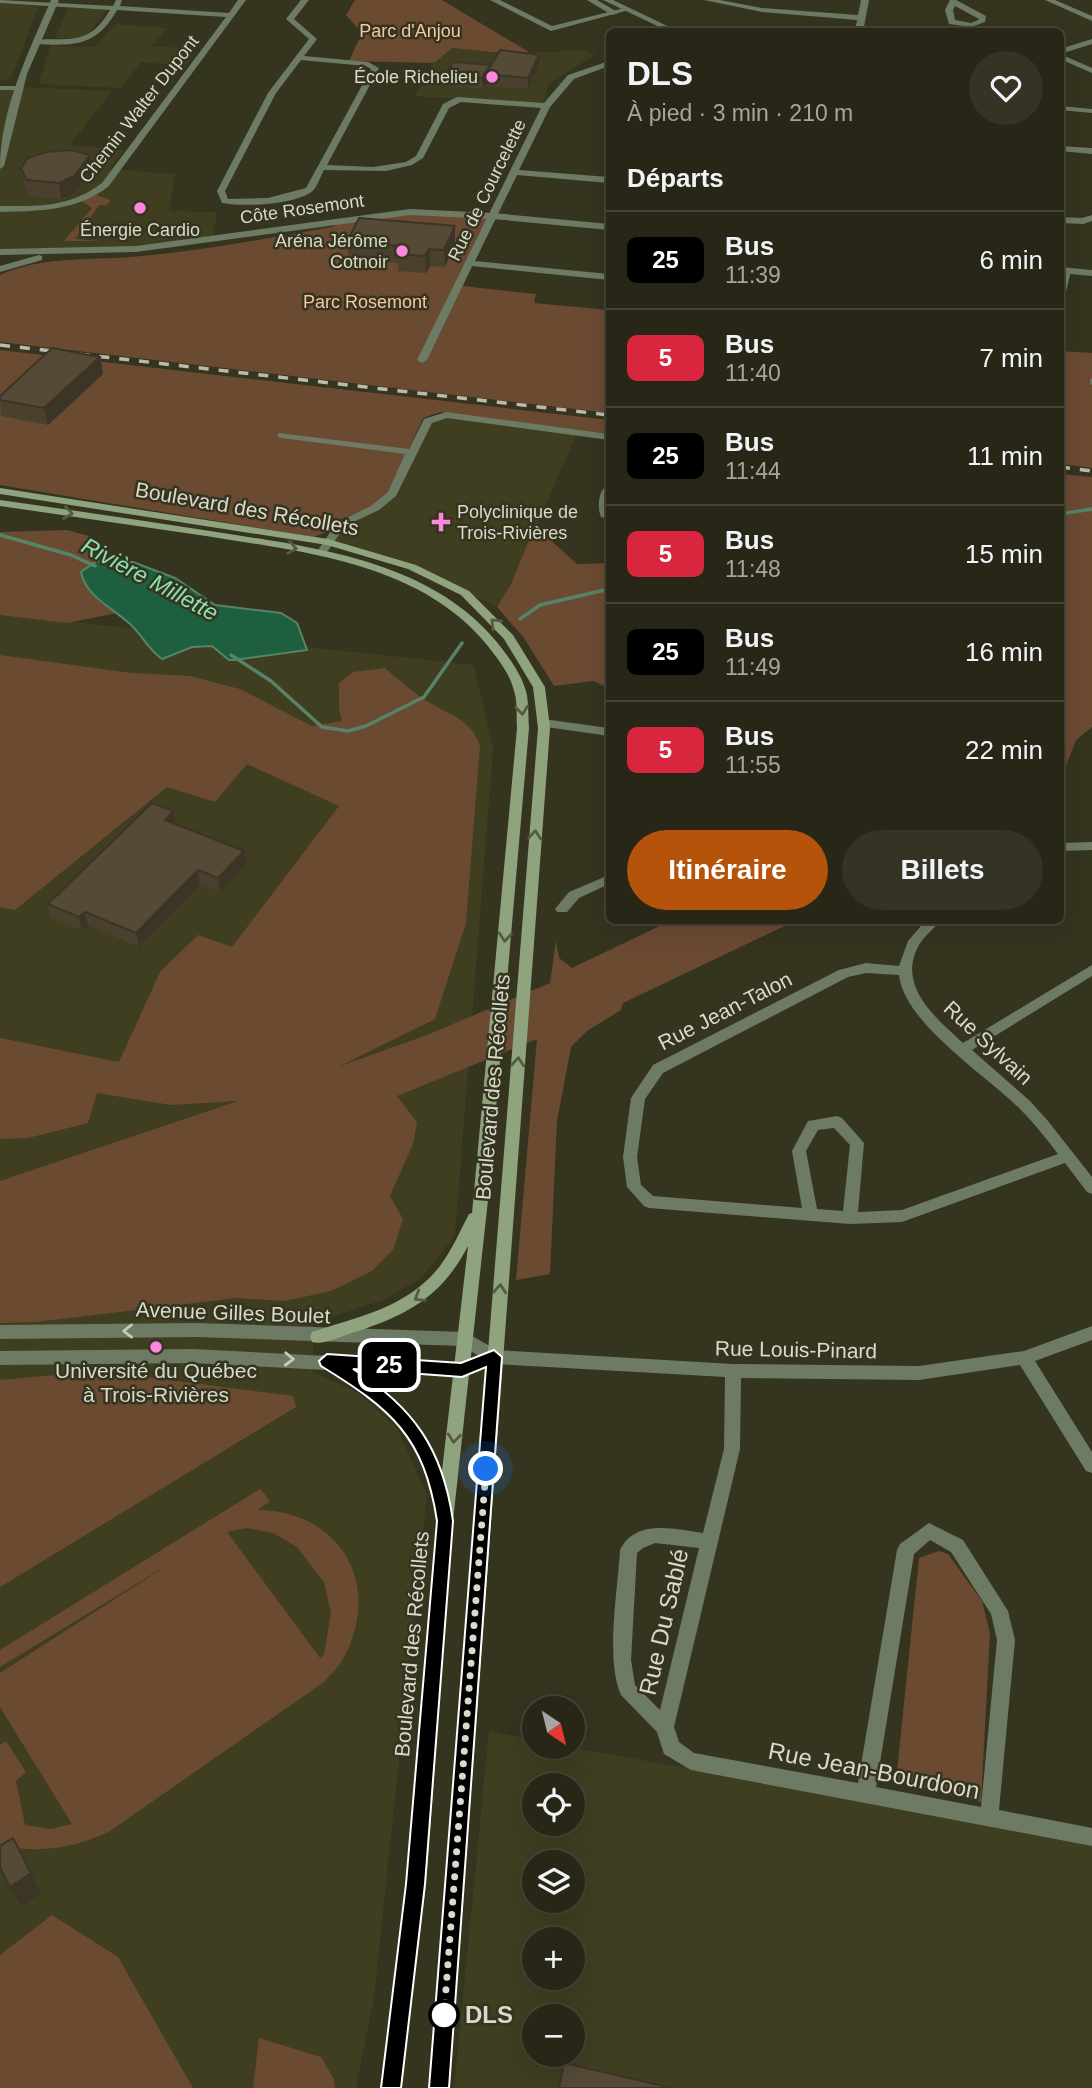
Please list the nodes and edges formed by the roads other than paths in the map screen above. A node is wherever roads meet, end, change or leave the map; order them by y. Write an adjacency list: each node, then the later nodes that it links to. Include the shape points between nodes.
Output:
1 (242, 0): 14 (street, Chemin Walter Dupont)
2 (305, 0): 26 (street, via 290,19 313,39)
3 (494, 0): 13 (street, via 551,29)
4 (591, 0): 13 (street)
5 (607, 0): 12 (street)
6 (708, 0): 15 (street, via 762,10)
7 (865, 0): 15 (street)
8 (0, 1): 10 (street)
9 (1055, 1): 16 (street)
10 (54, 2): 11 (street); 22 (street)
11 (118, 4): 14 (street); 22 (street, via 88,41)
12 (625, 10): 13 (street); 18 (street)
13 (614, 13): 17 (street)
14 (231, 15): 40 (street, Chemin Walter Dupont, via 105,185 89,199 62,208)
15 (862, 18): 19 (street)
16 (1092, 19)
17 (649, 28)
18 (668, 28)
19 (860, 28)
20 (1092, 36): 23 (street)
21 (1092, 41): 24 (street)
22 (37, 42): 30 (street)
23 (1064, 45)
24 (1064, 52)
25 (1064, 56): 28 (street)
26 (300, 58): 37 (street, via 375,68); 37 (street, via 272,93 221,191 225,201 297,195 309,190)
27 (606, 65): 31 (street, Rue de Courcelette, via 570,77)
28 (1092, 71)
29 (0, 88): 30 (street)
30 (20, 88): 36 (street)
31 (546, 106): 37 (street, via 460,100 446,106 419,159 412,164); 38 (street, Rue de Courcelette)
32 (1064, 108): 33 (street)
33 (1092, 111)
34 (1064, 148): 35 (street)
35 (1092, 151)
36 (0, 166)
37 (323, 167)
38 (514, 172): 39 (street); 41 (street, Rue de Courcelette)
39 (606, 180)
40 (0, 209)
41 (493, 216): 44 (street, Côte Rosemont); 46 (street, Côte Rosemont, via 381,214 136,249); 47 (street, Rue de Courcelette)
42 (1092, 218): 43 (street)
43 (1064, 220)
44 (606, 227)
45 (0, 252): 46 (street, Côte Rosemont)
46 (69, 252): 48 (street)
47 (468, 263): 51 (street); 52 (street, Rue de Courcelette)
48 (0, 269)
49 (1064, 270): 50 (street)
50 (1092, 273)
51 (606, 276)
52 (422, 359)
53 (282, 435): 55 (street)
54 (606, 437): 55 (street, via 446,415 428,421)
55 (410, 455): 60 (street, via 391,494 375,508 341,524)
56 (0, 491): 60 (main road, Boulevard des Récollets)
57 (606, 496): 59 (street)
58 (0, 503): 60 (main road, Boulevard des Récollets, one-way to 60)
59 (606, 515)
60 (325, 548): 61 (main road, Boulevard des Récollets, one-way to 60, via 539,687 509,637 465,593 412,567); 73 (main road, Boulevard des Récollets, one-way to 73, via 441,597 491,642 519,690 523,728)
61 (543, 723): 62 (street); 82 (main road, Boulevard des Récollets, one-way to 61)
62 (606, 732)
63 (1092, 846): 64 (street)
64 (1064, 847)
65 (606, 880): 66 (street, via 574,895)
66 (562, 909)
67 (930, 924): 69 (street, via 909,947)
68 (1092, 970): 70 (street)
69 (905, 971): 70 (street, Rue Sylvain, via 908,992); 74 (street, Rue Jean-Talon, via 866,968 844,973 658,1069 638,1098 630,1157 634,1187 649,1202)
70 (963, 1049): 71 (street, Rue Sylvain, via 1026,1106)
71 (1068, 1156): 72 (street, Rue Sylvain); 75 (street, Rue Jean-Talon, via 902,1216)
72 (1092, 1188)
73 (481, 1200): 79 (main road, one-way to 79, via 451,1267 427,1293 382,1319); 80 (main road, Boulevard des Récollets)
74 (811, 1215): 75 (street, Rue Jean-Talon); 75 (street, via 799,1151 813,1125 837,1122 857,1143)
75 (850, 1218)
76 (196, 1330): 77 (street, Avenue Gilles Boulet, one-way to 77); 79 (street, Avenue Gilles Boulet); 81 (street)
77 (1, 1332): 83 (street)
78 (1092, 1333): 84 (street, Rue Louis-Pinard)
79 (318, 1337): 80 (street, Avenue Gilles Boulet)
80 (466, 1339): 82 (street, Rue Louis-Pinard); 86 (main road, Boulevard des Récollets)
81 (193, 1356): 83 (street, Avenue Gilles Boulet); 85 (street, Avenue Gilles Boulet, one-way to 85)
82 (494, 1357): 86 (street, Rue Louis-Pinard); 87 (street, Rue Louis-Pinard); 96 (main road, Boulevard des Récollets)
83 (2, 1358)
84 (1024, 1358): 87 (street, Rue Louis-Pinard, via 919,1373); 88 (street)
85 (327, 1361): 86 (street, Avenue Gilles Boulet); 89 (main road, via 374,1391 404,1418 420,1440 441,1493)
86 (462, 1370): 89 (main road, Boulevard des Récollets, one-way to 89)
87 (733, 1371): 90 (street, Rue Du Sablé, via 732,1449)
88 (1092, 1466)
89 (445, 1521): 95 (main road, Boulevard des Récollets, via 416,1884)
90 (708, 1542): 91 (street, Rue Du Sablé); 91 (street, Rue Du Sablé, via 652,1534 637,1539 629,1550 622,1660 627,1689)
91 (665, 1727): 92 (street, Rue Jean-Bourdoon, via 671,1748 691,1761)
92 (866, 1794): 93 (street, Rue Jean-Bourdoon); 93 (street, via 906,1550 929,1531 957,1546 999,1611 1006,1640)
93 (989, 1818): 94 (street, Rue Jean-Bourdoon)
94 (1092, 1837)
95 (391, 2088)
96 (439, 2088)

